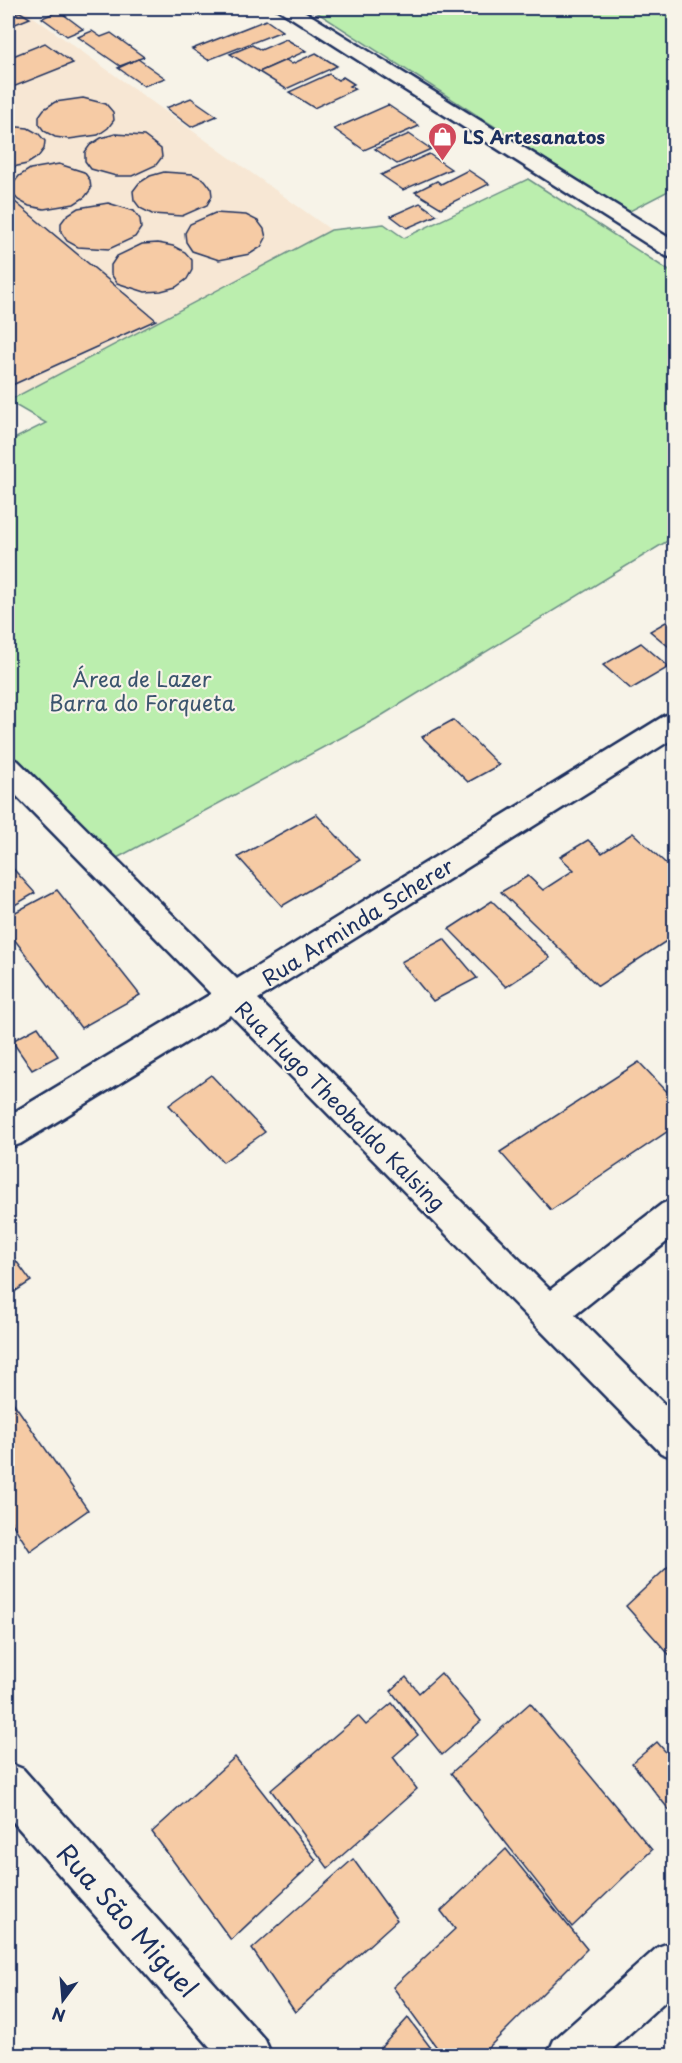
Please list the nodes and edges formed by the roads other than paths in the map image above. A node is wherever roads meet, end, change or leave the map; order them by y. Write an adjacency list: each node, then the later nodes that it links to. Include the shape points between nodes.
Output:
1 (286, 8): 2 (street)
2 (675, 251)
3 (675, 724): 5 (street, Rua Arminda Scherer)
4 (8, 769): 5 (street, Rua Hugo Theobaldo Kalsing)
5 (234, 998): 6 (street, Rua Arminda Scherer); 8 (street, Rua Hugo Theobaldo Kalsing)
6 (8, 1134)
7 (675, 1215): 8 (street)
8 (549, 1313): 9 (street, Rua Hugo Theobaldo Kalsing)
9 (675, 1440)
10 (8, 1784): 12 (street, Rua São Miguel)
11 (675, 1963): 13 (street)
12 (249, 2055)
13 (570, 2055)

